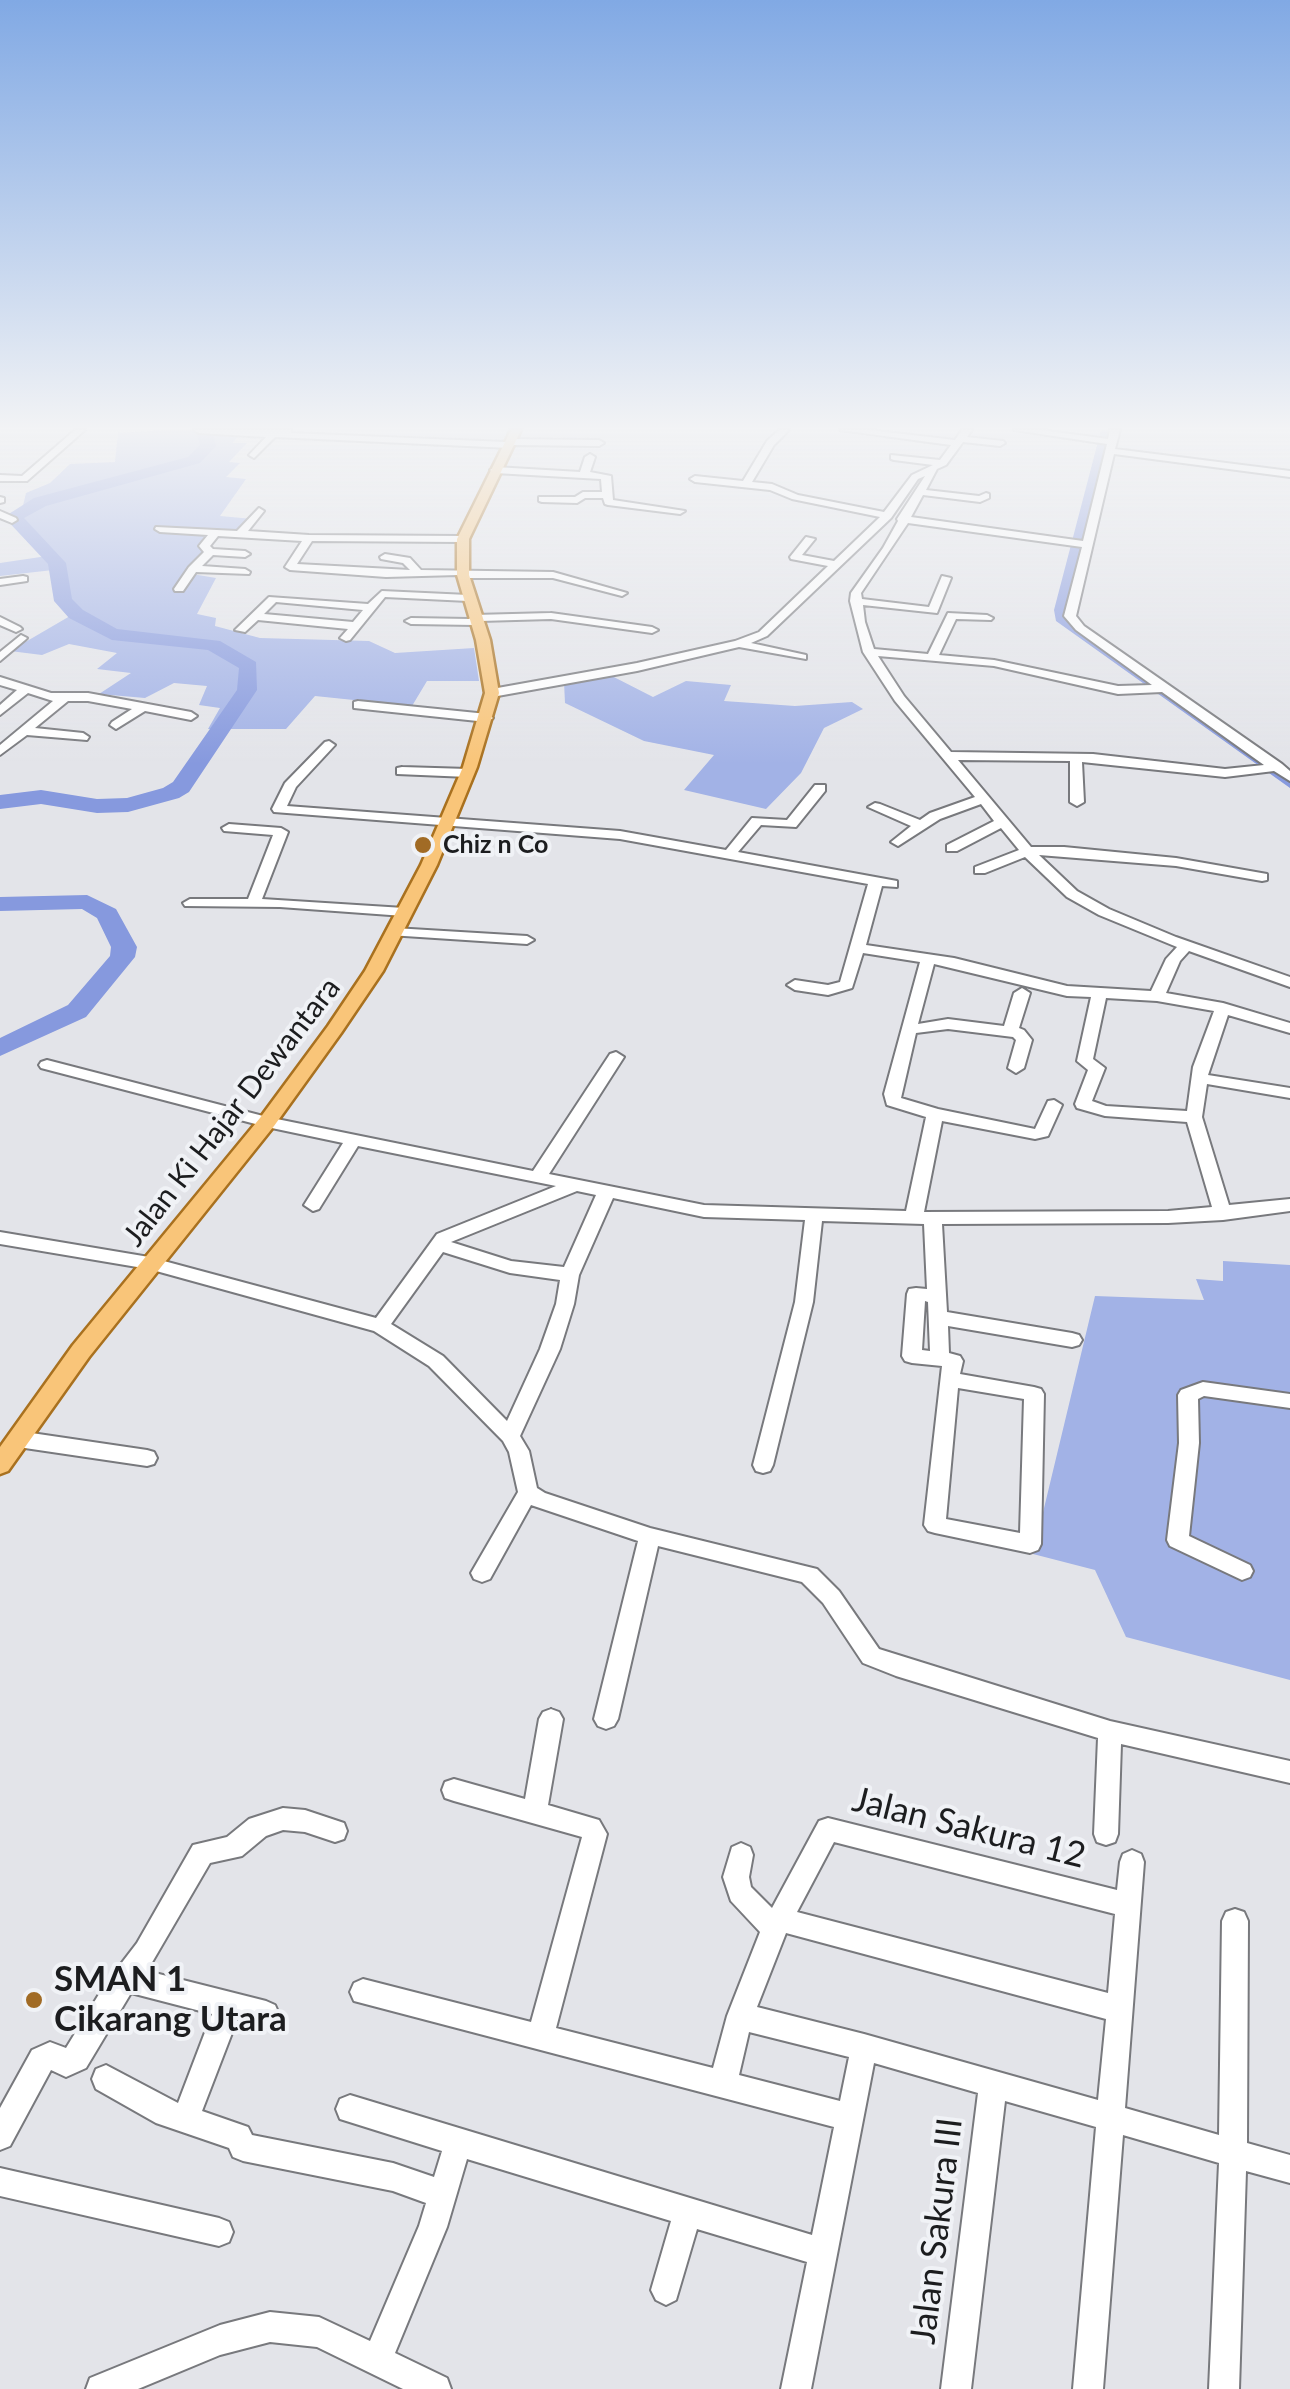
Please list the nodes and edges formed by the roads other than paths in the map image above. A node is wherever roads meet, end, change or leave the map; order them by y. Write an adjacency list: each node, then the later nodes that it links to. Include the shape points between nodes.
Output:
1 (208, 541): 9 (street)
2 (307, 541): 14 (street, via 290,567)
3 (463, 541): 16 (main road, Jalan Ki Hajar Dewantara)
4 (807, 541): 12 (street, via 795,557)
5 (859, 541): 12 (street)
6 (891, 541): 23 (street)
7 (1062, 541): 8 (street)
8 (1080, 544): 42 (street, via 1070,616)
9 (210, 552): 10 (street); 13 (street)
10 (244, 554)
11 (385, 557): 14 (street, via 406,560)
12 (835, 564): 35 (street, via 766,632)
13 (193, 569): 15 (street); 20 (street)
14 (416, 570): 16 (street)
15 (245, 572)
16 (463, 573): 21 (street, via 552,575); 22 (main road, Jalan Ki Hajar Dewantara)
17 (946, 578): 23 (street, via 933,611)
18 (23, 579): 19 (street)
19 (0, 582)
20 (178, 589)
21 (622, 594)
22 (468, 598): 24 (street, via 386,593); 27 (main road, Jalan Ki Hajar Dewantara)
23 (855, 601): 36 (street)
24 (370, 607): 25 (street, via 273,599); 30 (street)
25 (254, 616): 30 (street); 31 (street)
26 (987, 618): 37 (street, via 952,616)
27 (474, 620): 28 (street); 32 (street, via 551,616); 43 (main road, Jalan Ki Hajar Dewantara)
28 (411, 622)
29 (0, 624): 33 (street, via 6,632); 39 (street, via 19,634)
30 (355, 626): 34 (street)
31 (241, 630)
32 (652, 630)
33 (0, 637)
34 (346, 638)
35 (739, 644): 38 (street); 43 (street)
36 (869, 652): 37 (street); 56 (street)
37 (933, 655): 42 (street, via 1118,690)
38 (802, 657)
39 (0, 658)
40 (0, 681): 41 (street)
41 (24, 688): 44 (street); 47 (street)
42 (1155, 689): 48 (street); 58 (street)
43 (492, 693): 50 (main road, Jalan Ki Hajar Dewantara)
44 (64, 698): 46 (street); 52 (street)
45 (358, 705): 50 (street)
46 (141, 708): 49 (street); 51 (street)
47 (0, 711)
48 (1180, 713)
49 (192, 716)
50 (487, 718): 60 (main road, Jalan Ki Hajar Dewantara)
51 (116, 725)
52 (28, 730): 53 (street); 55 (street)
53 (82, 737)
54 (329, 745): 67 (street, via 278,808)
55 (0, 751)
56 (946, 756): 57 (street); 64 (street)
57 (1076, 758): 58 (street, via 1225,774); 65 (street)
58 (1269, 768): 61 (street); 63 (street)
59 (402, 771): 60 (street)
60 (468, 773): 67 (main road, Jalan Ki Hajar Dewantara)
61 (1290, 777)
62 (820, 788): 74 (street, via 790,824 756,821)
63 (1290, 792)
64 (983, 800): 68 (street); 69 (street)
65 (1077, 802)
66 (875, 808): 69 (street)
67 (446, 821): 74 (street, via 620,835); 79 (main road, Jalan Ki Hajar Dewantara)
68 (1002, 822): 72 (street); 73 (street)
69 (920, 825): 71 (street)
70 (229, 828): 77 (street, via 281,832)
71 (898, 842)
72 (952, 848)
73 (1027, 851): 75 (street); 76 (street, via 1128,856); 82 (street, via 1072,894)
74 (728, 856): 83 (street, via 884,883)
75 (980, 870)
76 (1262, 877)
77 (254, 902): 78 (street); 79 (street)
78 (190, 903)
79 (404, 912): 80 (main road, Jalan Ki Hajar Dewantara)
80 (394, 932): 81 (street); 102 (main road, Jalan Ki Hajar Dewantara)
81 (527, 940)
82 (1186, 946): 85 (street); 89 (street, via 1173,958)
83 (858, 948): 84 (street); 86 (street, via 843,988)
84 (928, 958): 88 (street); 91 (street)
85 (1290, 982)
86 (795, 985)
87 (1022, 993): 93 (street)
88 (1098, 993): 89 (street); 101 (street, via 1086,1060 1097,1068 1084,1106)
89 (1157, 996): 90 (street)
90 (1223, 1008): 92 (street); 97 (street)
91 (910, 1028): 93 (street, via 948,1024); 100 (street, via 892,1098)
92 (1290, 1028)
93 (1010, 1032): 96 (street, via 1024,1036)
94 (616, 1058): 104 (street)
95 (47, 1065): 102 (street)
96 (1016, 1068)
97 (1199, 1078): 98 (street); 101 (street)
98 (1290, 1093)
99 (1054, 1105): 100 (street, via 1040,1134)
100 (935, 1114): 111 (street)
101 (1194, 1117): 109 (street)
102 (267, 1122): 103 (street); 114 (main road, Jalan Ki Hajar Dewantara)
103 (354, 1138): 104 (street); 108 (street)
104 (538, 1177): 105 (street)
105 (573, 1186): 106 (street); 113 (street)
106 (606, 1193): 110 (street, via 704,1211); 115 (street)
107 (1290, 1205): 109 (street)
108 (313, 1206)
109 (1223, 1214): 111 (street)
110 (814, 1216): 111 (street); 127 (street, via 804,1302)
111 (924, 1217): 116 (street)
112 (0, 1238): 114 (street)
113 (438, 1244): 115 (street, via 510,1267); 118 (street)
114 (149, 1264): 118 (street); 124 (main road, Jalan Ki Hajar Dewantara)
115 (570, 1273): 123 (street, via 550,1349)
116 (938, 1296): 117 (street); 120 (street, via 916,1294 912,1356)
117 (941, 1318): 119 (street); 120 (street)
118 (380, 1326): 123 (street, via 436,1362)
119 (1072, 1340)
120 (940, 1359): 121 (street, via 953,1361)
121 (949, 1379): 121 (street, via 935,1525 1030,1544 1034,1394)
122 (1290, 1402): 130 (street, via 1203,1389 1188,1396 1178,1540)
123 (510, 1436): 128 (street)
124 (18, 1440): 125 (street); 126 (main road, Jalan Ki Hajar Dewantara)
125 (146, 1458)
126 (0, 1464)
127 (763, 1464)
128 (528, 1492): 129 (street); 131 (street)
129 (650, 1536): 133 (street); 134 (street, via 809,1576 871,1656)
130 (1242, 1571)
131 (482, 1573)
132 (551, 1719): 137 (street)
133 (606, 1719)
134 (1110, 1730): 135 (street); 139 (street)
135 (1290, 1772)
136 (454, 1790): 137 (street)
137 (534, 1813): 151 (street, via 595,1834)
138 (335, 1831): 145 (street, via 283,1819 258,1827 233,1848 202,1853)
139 (1106, 1834)
140 (741, 1855): 144 (street, via 740,1893)
141 (1132, 1862): 142 (street)
142 (1128, 1905): 144 (street, Jalan Sakura 12, via 828,1829); 148 (street)
143 (1236, 1921): 162 (street)
144 (777, 1924): 148 (street); 150 (street, Jalan Sakura 12)
145 (126, 1979): 147 (street); 160 (street, via 71,2062 42,2060)
146 (363, 1992): 151 (street)
147 (229, 2005): 149 (street); 159 (street)
148 (1118, 2009): 157 (street)
149 (266, 2014)
150 (740, 2016): 152 (street); 154 (street, Jalan Sakura 12)
151 (540, 2038): 154 (street)
152 (864, 2047): 155 (street); 158 (street)
153 (106, 2079): 159 (street)
154 (723, 2083): 158 (street)
155 (993, 2083): 157 (street); 174 (street, Jalan Sakura III)
156 (350, 2108): 161 (street)
157 (1110, 2115): 162 (street); 175 (street)
158 (849, 2117): 168 (street)
159 (184, 2120): 165 (street, via 238,2137 243,2147 393,2177)
160 (0, 2136)
161 (458, 2143): 165 (street); 166 (street)
162 (1233, 2154): 163 (street); 176 (street)
163 (1290, 2169)
164 (0, 2182): 167 (street)
165 (442, 2194): 170 (street)
166 (688, 2211): 168 (street); 169 (street)
167 (219, 2232)
168 (824, 2254): 173 (street)
169 (666, 2290)
170 (377, 2359): 171 (street, via 319,2332 270,2327 220,2340); 172 (street)
171 (101, 2389)
172 (436, 2389)
173 (796, 2389)
174 (956, 2389)
175 (1088, 2389)
176 (1224, 2389)

